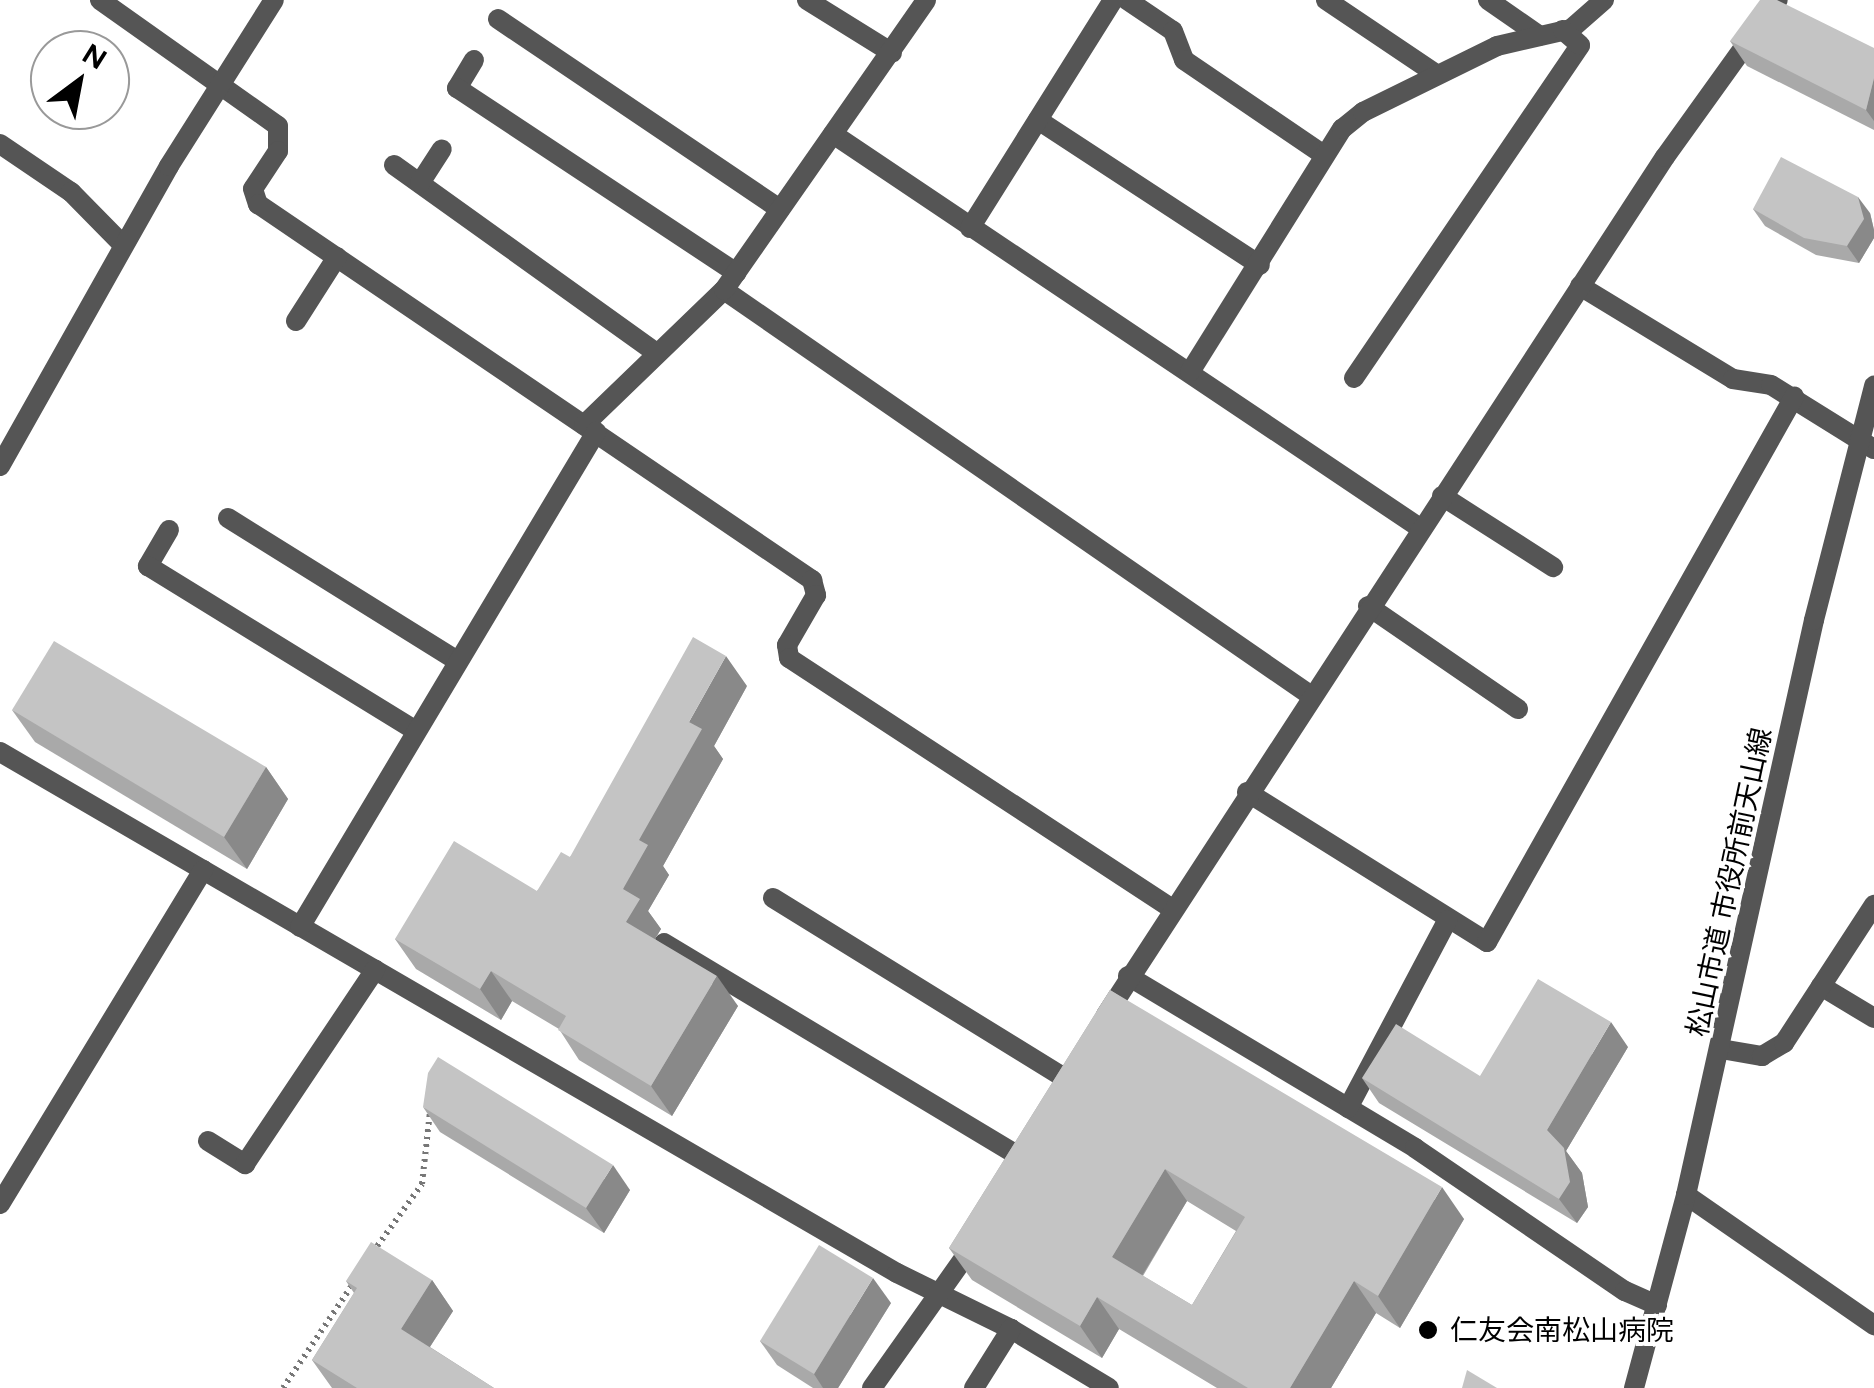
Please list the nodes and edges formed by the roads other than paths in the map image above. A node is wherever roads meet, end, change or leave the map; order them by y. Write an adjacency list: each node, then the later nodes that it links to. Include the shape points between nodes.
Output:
1 (100, 0): 17 (street)
2 (274, 0): 17 (street)
3 (807, 0): 14 (street)
4 (926, 0): 14 (street)
5 (1113, 0): 18 (street)
6 (1127, 0): 22 (street, via 1173,30 1184,60)
7 (1326, 0): 16 (street)
8 (1488, 0): 13 (street)
9 (1604, 0): 12 (street)
10 (1778, 0): 31 (street)
11 (498, 19): 25 (street)
12 (1563, 30): 13 (street); 35 (street, via 1580,45)
13 (1540, 36): 16 (street)
14 (892, 52): 19 (street)
15 (474, 60): 30 (street, via 457,88)
16 (1436, 74): 22 (street, via 1363,112)
17 (220, 86): 27 (street); 28 (street, via 278,126 282,138 253,189 258,204)
18 (1038, 120): 26 (street); 29 (street)
19 (833, 134): 25 (street); 26 (street)
20 (0, 144): 27 (street, via 71,192)
21 (442, 150): 24 (street)
22 (1321, 153): 29 (street)
23 (394, 165): 24 (street)
24 (420, 183): 33 (street)
25 (780, 209): 30 (street)
26 (970, 228): 34 (street)
27 (124, 245): 40 (street)
28 (337, 257): 32 (street); 38 (street)
29 (1260, 265): 34 (street)
30 (730, 282): 33 (street); 48 (street)
31 (1580, 286): 37 (street, via 1732,380 1771,385); 41 (street)
32 (296, 321)
33 (654, 351): 38 (street)
34 (1190, 372): 43 (street)
35 (1354, 378)
36 (1874, 386): 39 (street, 松山市道 市役所前天山線)
37 (1794, 397): 39 (street); 57 (street, via 1487,942)
38 (590, 428): 47 (street); 56 (street, via 812,580 816,595 787,645 790,658)
39 (1867, 444): 65 (street, 松山市道 市役所前天山線)
40 (0, 466)
41 (1442, 496): 43 (street); 45 (street)
42 (228, 518): 47 (street)
43 (1420, 528): 46 (street)
44 (169, 530): 50 (street, via 148,566)
45 (1553, 567)
46 (1368, 606): 48 (street); 49 (street)
47 (456, 660): 50 (street)
48 (1310, 694): 52 (street)
49 (1518, 709)
50 (416, 730): 58 (street)
51 (0, 752): 53 (street)
52 (1247, 792): 56 (street); 57 (street)
53 (203, 870): 58 (street); 71 (street)
54 (773, 898): 66 (street)
55 (1874, 905): 62 (street)
56 (1172, 909): 61 (street)
57 (1448, 921): 67 (street)
58 (300, 927): 60 (street)
59 (664, 943): 69 (street)
60 (374, 970): 68 (street, via 245,1164); 73 (street)
61 (1128, 976): 64 (street); 67 (street)
62 (1821, 986): 63 (street); 65 (street, via 1784,1042 1762,1056)
63 (1874, 1018)
64 (1094, 1036)
65 (1721, 1049): 70 (street, 松山市道 市役所前天山線)
66 (1068, 1081)
67 (1348, 1108): 74 (street, via 1614,1284)
68 (208, 1140)
69 (1023, 1159)
70 (1686, 1195): 74 (street, 松山市道 市役所前天山線); 75 (street)
71 (0, 1204)
72 (986, 1223): 73 (street)
73 (939, 1294): 76 (street); 77 (street)
74 (1657, 1305): 80 (street, 松山市道 市役所前天山線)
75 (1874, 1326)
76 (1011, 1329): 78 (street); 79 (street)
77 (872, 1388)
78 (974, 1388)
79 (1108, 1388)
80 (1634, 1388)

